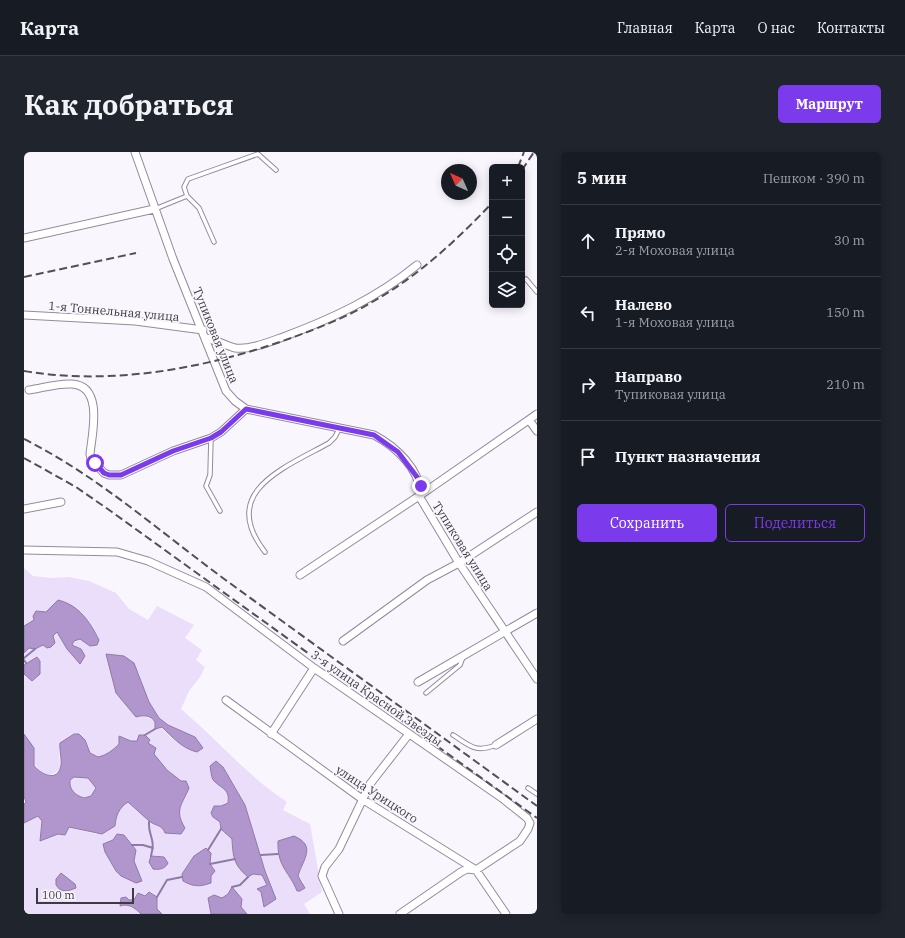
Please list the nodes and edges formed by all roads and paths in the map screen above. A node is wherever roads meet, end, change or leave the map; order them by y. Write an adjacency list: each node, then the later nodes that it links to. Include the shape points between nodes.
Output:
1 (135, 152): 4 (street, Тупиковая улица)
2 (276, 170): 3 (lane, via 258,154 188,179 184,187)
3 (187, 196): 4 (lane); 6 (lane, via 199,208)
4 (154, 209): 5 (street); 11 (street, Тупиковая улица)
5 (24, 238)
6 (214, 242)
7 (417, 265): 12 (street, via 360,304 270,342 247,348 235,348)
8 (526, 279): 9 (lane)
9 (537, 292)
10 (24, 315): 11 (street, 1-я Тоннельная улица, via 135,321)
11 (203, 330): 12 (street, Тупиковая улица)
12 (206, 338): 14 (street, Тупиковая улица, via 226,391 234,402)
13 (29, 390): 19 (street, via 74,384 88,392 93,399 94,410 91,459 109,475 121,475 173,451)
14 (246, 409): 17 (street, Тупиковая улица); 19 (street)
15 (537, 414): 16 (street)
16 (529, 420): 18 (street); 20 (street)
17 (340, 428): 20 (street, Тупиковая улица, via 374,435 398,452 417,477 421,486); 26 (lane, via 335,437 328,442 274,474 251,499 248,511 250,520 258,544)
18 (537, 431)
19 (211, 438): 23 (lane, via 210,476 206,486)
20 (419, 496): 27 (street, Тупиковая улица); 28 (street)
21 (61, 502): 22 (street)
22 (24, 509)
23 (220, 511)
24 (537, 512): 27 (street)
25 (24, 550): 33 (street, 3-я улица Красной Звезды, via 117,552 148,561 206,587)
26 (265, 552)
27 (459, 563): 30 (street, Тупиковая улица); 31 (street, via 414,589)
28 (300, 575)
29 (537, 613): 30 (street)
30 (506, 631): 32 (street); 35 (street, Тупиковая улица)
31 (343, 641)
32 (462, 657): 34 (street); 37 (lane, via 460,665)
33 (314, 668): 41 (street); 42 (street, 3-я улица Красной Звезды)
34 (432, 673): 36 (street); 37 (lane)
35 (537, 679)
36 (418, 682)
37 (439, 682): 38 (lane)
38 (426, 693)
39 (226, 700): 41 (street, улица Урицкого)
40 (537, 719): 44 (street)
41 (271, 734): 47 (street, улица Урицкого)
42 (409, 734): 47 (street, via 370,784); 48 (street, 3-я улица Красной Звезды, via 502,798 530,823 520,841)
43 (453, 735): 44 (lane, via 473,748)
44 (496, 745)
45 (528, 788): 46 (lane)
46 (537, 794)
47 (362, 800): 48 (street, улица Урицкого); 49 (street, via 339,849 325,867 322,876)
48 (476, 870): 50 (street, via 467,869 461,872); 51 (street, улица Урицкого)
49 (339, 914)
50 (400, 914)
51 (506, 914)

